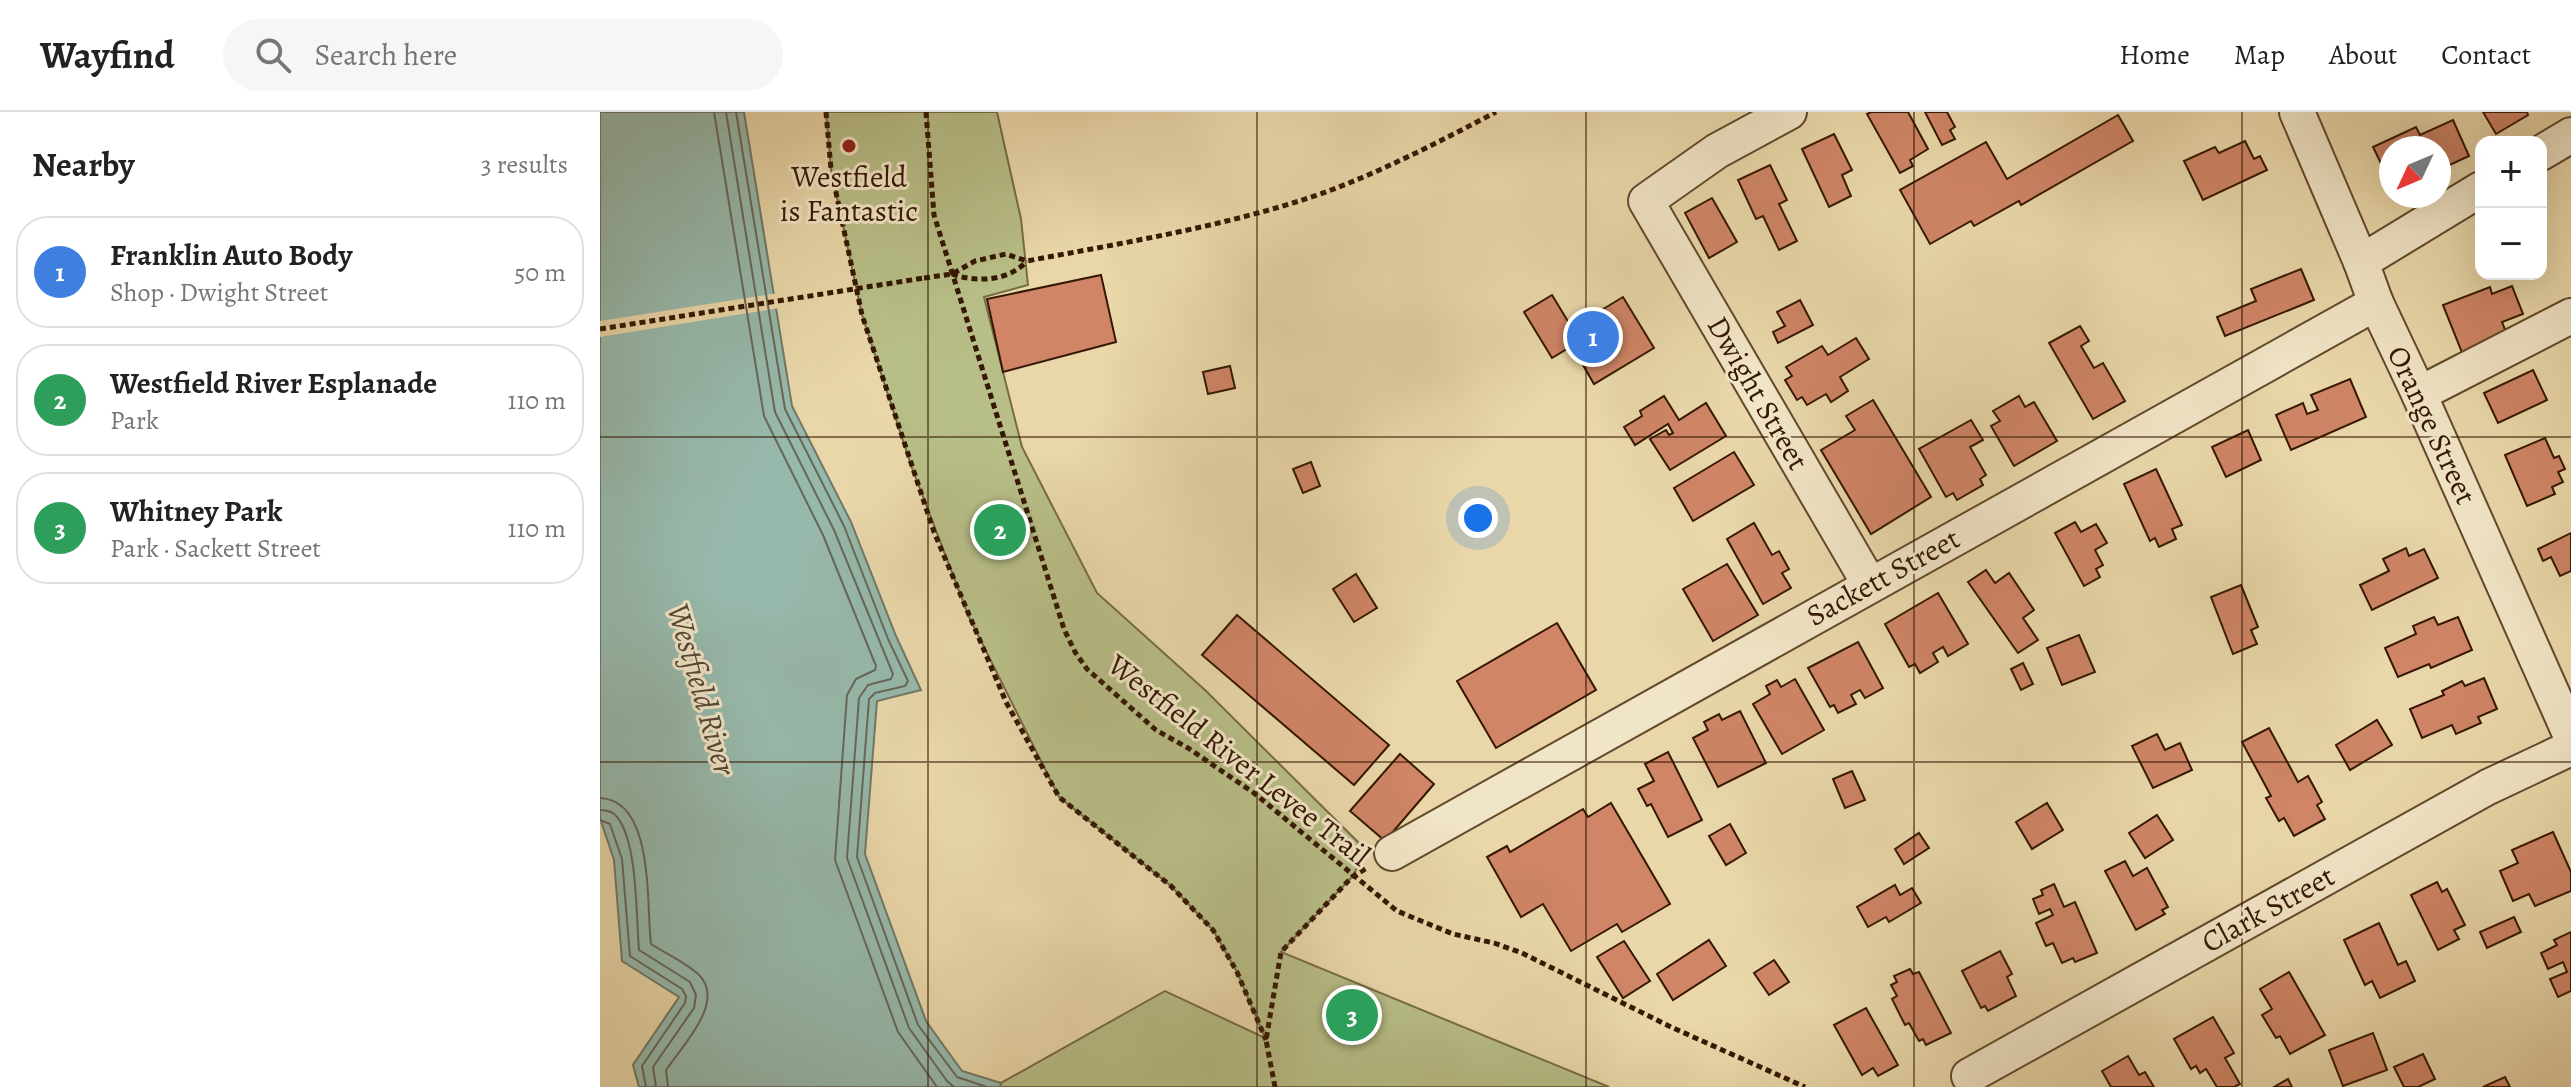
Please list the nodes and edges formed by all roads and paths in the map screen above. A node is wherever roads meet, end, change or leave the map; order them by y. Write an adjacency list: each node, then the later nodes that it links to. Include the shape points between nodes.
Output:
1 (826, 112): 20 (path, via 831,169 862,315 934,532 1006,702 1059,797 1171,886 1213,930)
2 (926, 112): 11 (path, Westfield River Levee Trail, via 934,215)
3 (1496, 112): 9 (path, via 1297,202)
4 (1789, 112): 16 (street, Dwight Street, via 1717,151 1646,201)
5 (2297, 112): 10 (street, Orange Street)
6 (2571, 135): 7 (street)
7 (2547, 149)
8 (2475, 193): 10 (street)
9 (1027, 261): 11 (path, via 1006,254 975,261); 11 (path, via 1014,274 979,280)
10 (2361, 262): 12 (street, Orange Street)
11 (952, 274): 14 (path, bridge); 19 (path, Westfield River Levee Trail, via 1075,652 1156,730 1254,793)
12 (2376, 303): 15 (street, Orange Street); 16 (street, Sackett Street)
13 (2571, 316): 15 (street)
14 (600, 329)
15 (2419, 394): 17 (street, Orange Street)
16 (1870, 585): 18 (street, Sackett Street)
17 (2569, 729): 21 (street, Clark Street, via 2488,787)
18 (1392, 853)
19 (1352, 877): 20 (path, via 1281,952); 23 (path, Westfield River Levee Trail, via 1397,911 1522,953)
20 (1266, 1040): 22 (path)
21 (1969, 1076)
22 (1275, 1087)
23 (1805, 1087)

